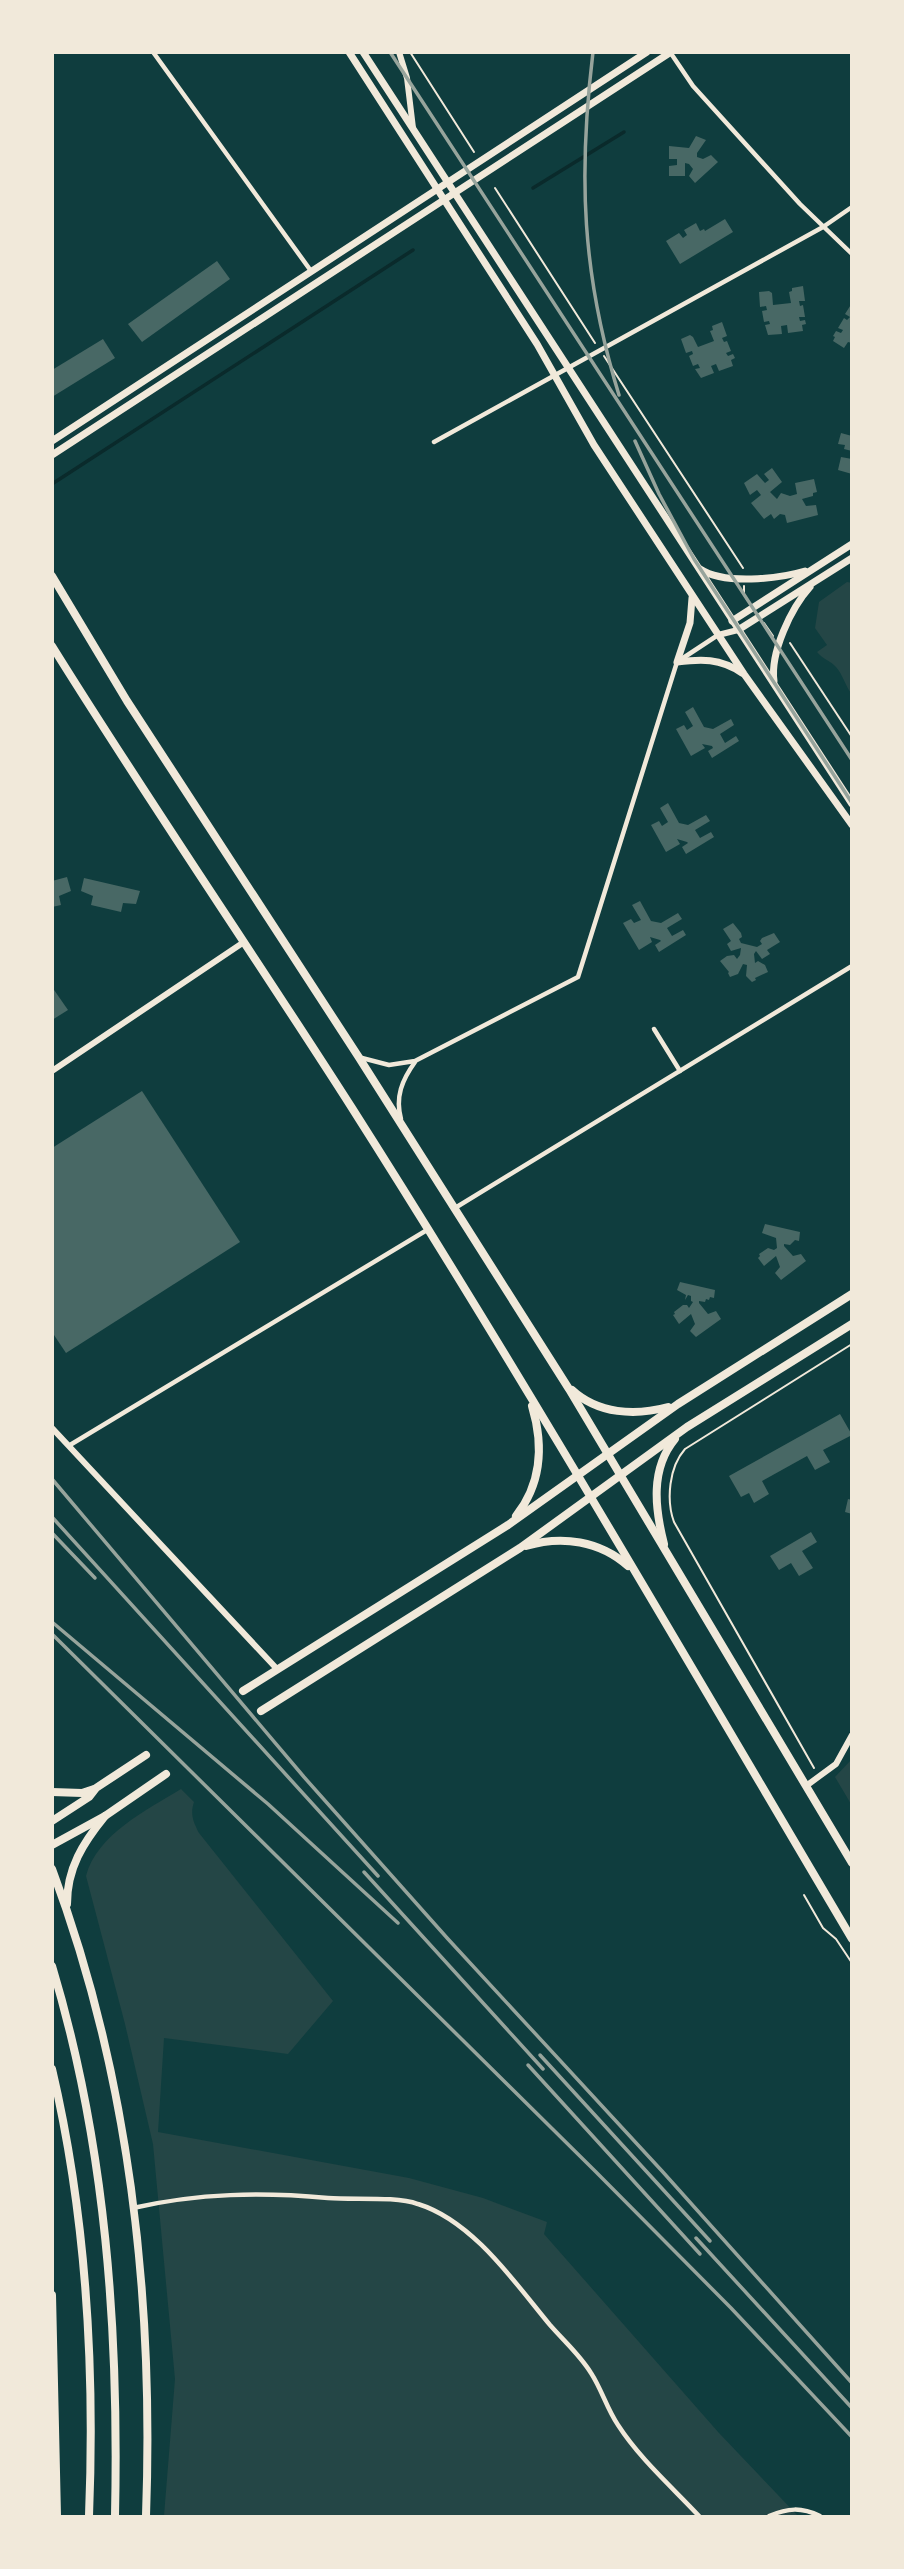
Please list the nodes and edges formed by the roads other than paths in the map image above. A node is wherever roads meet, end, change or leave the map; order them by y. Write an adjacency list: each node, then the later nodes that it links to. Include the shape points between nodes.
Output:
1 (153, 52): 15 (street)
2 (349, 52): 9 (main road)
3 (363, 52): 7 (main road)
4 (399, 52): 7 (street)
5 (647, 52): 8 (main road)
6 (670, 53): 10 (main road); 13 (street, via 693,86)
7 (413, 130): 8 (main road)
8 (448, 183): 9 (main road); 10 (main road)
9 (438, 189): 11 (main road); 15 (main road)
10 (455, 194): 11 (main road); 16 (main road)
11 (445, 200): 17 (main road); 20 (main road)
12 (852, 206): 13 (street)
13 (824, 227): 14 (street); 16 (street)
14 (852, 254)
15 (311, 271): 18 (main road)
16 (568, 368): 17 (street); 23 (main road)
17 (554, 375): 19 (street); 27 (main road)
18 (52, 441)
19 (434, 442)
20 (52, 455)
21 (852, 544): 24 (main road)
22 (852, 558): 26 (main road)
23 (698, 568): 24 (main road, via 729,579); 28 (main road)
24 (812, 569): 28 (main road)
25 (52, 576): 40 (main road, via 127,701)
26 (818, 579): 29 (main road); 34 (main road, via 798,603 776,650)
27 (691, 594): 30 (main road); 32 (main road, via 690,624)
28 (733, 621): 29 (main road); 30 (street)
29 (738, 630): 30 (street); 34 (main road)
30 (719, 635): 32 (street); 33 (main road)
31 (52, 646): 37 (main road)
32 (677, 662): 33 (main road, via 705,659); 41 (street, via 578,977)
33 (744, 674): 36 (main road)
34 (774, 685): 35 (main road)
35 (852, 804)
36 (852, 825)
37 (244, 942): 42 (street); 46 (main road)
38 (852, 966): 43 (street)
39 (654, 1030): 43 (street)
40 (358, 1056): 41 (street, via 389,1065); 44 (main road)
41 (415, 1061): 44 (street, via 398,1098)
42 (52, 1070)
43 (680, 1071): 45 (street)
44 (404, 1129): 45 (main road)
45 (455, 1208): 49 (main road)
46 (428, 1229): 50 (main road); 54 (street)
47 (852, 1294): 51 (main road)
48 (852, 1324): 52 (main road)
49 (565, 1383): 51 (main road, via 584,1400 613,1410 640,1412); 55 (main road)
50 (528, 1394): 57 (main road); 59 (main road, via 538,1434 539,1467 529,1499)
51 (678, 1404): 55 (main road)
52 (687, 1427): 56 (main road); 61 (main road, via 672,1444 658,1476 657,1503)
53 (52, 1428): 54 (street)
54 (69, 1445): 63 (street)
55 (607, 1453): 56 (main road); 57 (main road)
56 (619, 1475): 58 (main road); 61 (main road)
57 (578, 1476): 58 (main road); 59 (main road)
58 (590, 1498): 60 (main road); 62 (main road)
59 (508, 1525): 63 (main road)
60 (520, 1548): 62 (main road, via 575,1541 611,1553); 65 (main road)
61 (667, 1555): 69 (main road)
62 (637, 1574): 78 (main road)
63 (277, 1669): 64 (main road)
64 (243, 1691)
65 (261, 1711)
66 (852, 1735): 69 (street, via 836,1764)
67 (146, 1755): 70 (main road)
68 (166, 1774): 72 (main road)
69 (806, 1786): 75 (main road)
70 (96, 1788): 71 (main road, via 82,1793); 73 (main road)
71 (52, 1792)
72 (105, 1815): 74 (main road); 77 (main road, via 74,1862 68,1880)
73 (52, 1821)
74 (52, 1845)
75 (852, 1863)
76 (52, 1869): 77 (main road)
77 (67, 1914): 81 (main road, via 112,2076)
78 (852, 1939)
79 (53, 1967): 85 (main road, via 82,2078 106,2236 113,2341)
80 (52, 2069): 84 (main road, via 74,2185 86,2305)
81 (133, 2208): 86 (main road, via 147,2361); 87 (street, via 194,2196 256,2193 401,2201 432,2209 504,2269 591,2373 618,2426)
82 (52, 2295): 83 (main road)
83 (57, 2516)
84 (89, 2516)
85 (115, 2516)
86 (146, 2516)
87 (699, 2516)
88 (769, 2516): 89 (street, via 799,2509)
89 (820, 2516)

